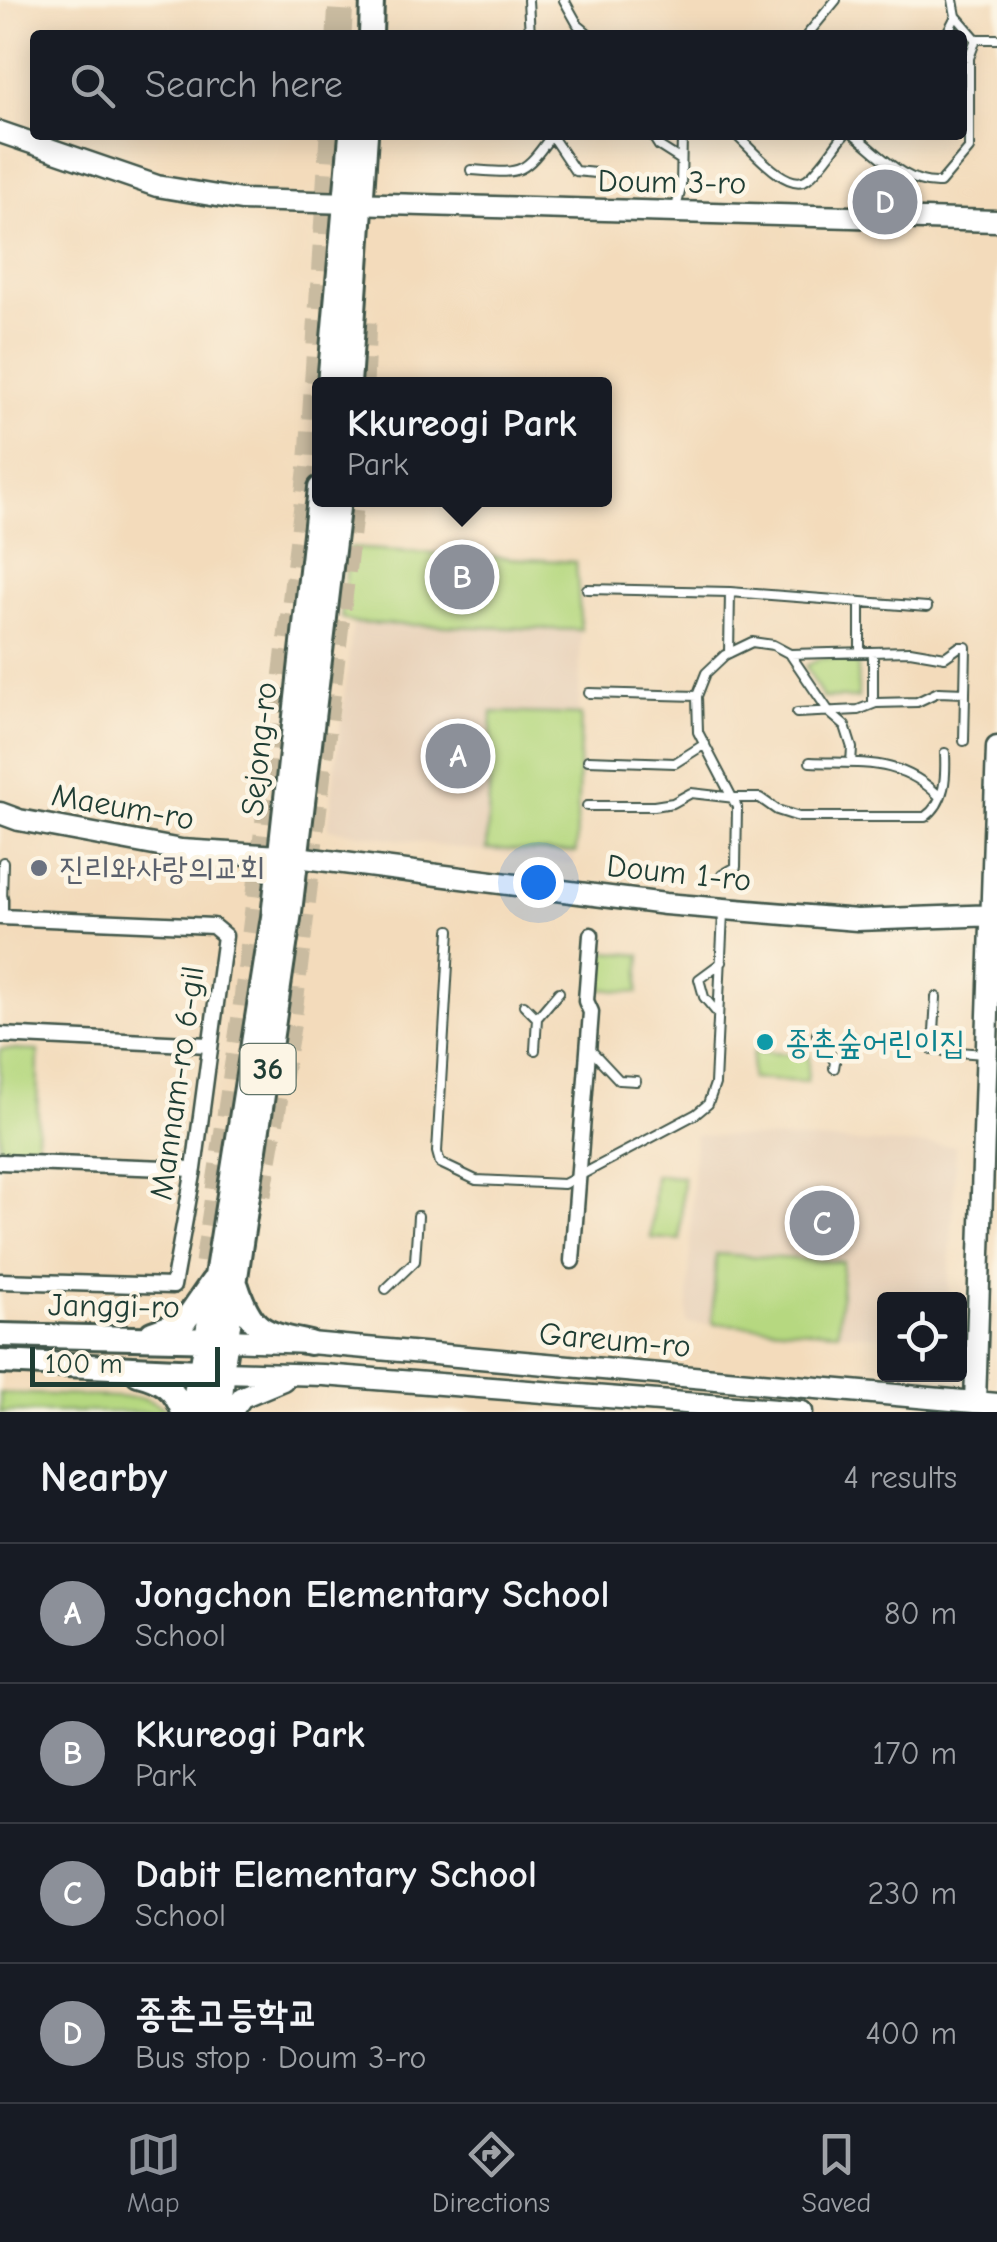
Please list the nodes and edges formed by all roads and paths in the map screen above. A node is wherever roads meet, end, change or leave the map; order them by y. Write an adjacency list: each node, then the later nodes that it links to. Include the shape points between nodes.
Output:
1 (357, 0): 8 (main road)
2 (372, 0): 9 (main road)
3 (528, 0): 10 (lane)
4 (564, 0): 11 (lane)
5 (836, 0): 12 (lane)
6 (953, 0): 7 (lane)
7 (956, 16): 13 (lane); 14 (lane)
8 (356, 30)
9 (371, 30)
10 (530, 30)
11 (583, 30)
12 (811, 30)
13 (949, 30)
14 (976, 39): 15 (lane); 16 (lane)
15 (997, 39)
16 (967, 56)
17 (967, 88): 27 (lane, via 969,149 940,183 910,179)
18 (0, 132): 31 (street, Doum 3-ro, via 157,186 241,200)
19 (351, 140): 31 (main road)
20 (365, 140): 31 (main road)
21 (548, 140): 29 (lane, via 530,166 513,173)
22 (554, 140): 30 (lane, via 575,171)
23 (655, 140): 28 (lane)
24 (682, 140): 28 (lane)
25 (741, 140): 26 (lane, via 795,182 806,180)
26 (840, 140)
27 (861, 140)
28 (682, 160): 32 (lane)
29 (471, 170)
30 (596, 173)
31 (354, 205): 32 (street, Doum 3-ro); 34 (main road); 35 (main road)
32 (675, 212): 33 (street, Doum 3-ro)
33 (997, 221)
34 (330, 377)
35 (350, 377)
36 (318, 507): 63 (main road, Sejong-ro / 36)
37 (338, 507): 63 (main road, Sejong-ro / 36)
38 (587, 589): 39 (lane)
39 (730, 592): 40 (lane); 44 (lane)
40 (860, 604): 41 (lane); 42 (lane)
41 (927, 606)
42 (860, 652): 43 (lane); 45 (lane)
43 (873, 652): 47 (lane, via 945,657 966,647); 49 (lane)
44 (729, 653): 45 (lane, via 752,642); 48 (lane, via 706,673)
45 (790, 654): 51 (lane)
46 (590, 693): 48 (lane)
47 (965, 694): 49 (lane); 52 (lane)
48 (697, 696): 53 (lane)
49 (873, 704): 51 (lane)
50 (797, 712): 51 (lane)
51 (830, 713): 58 (lane, via 845,726)
52 (964, 741)
53 (705, 744): 56 (lane, via 675,762); 60 (lane)
54 (997, 747): 68 (street)
55 (945, 753): 59 (lane)
56 (588, 760)
57 (810, 762): 58 (lane)
58 (850, 763): 59 (lane, via 886,764 921,778)
59 (940, 797): 60 (lane, via 925,816 799,817 760,798)
60 (735, 798): 61 (lane, via 691,793 654,806); 65 (lane, via 736,867)
61 (587, 806)
62 (0, 813): 63 (street, Maeum-ro, via 181,850)
63 (289, 856): 67 (street, Doum 1-ro); 91 (main road, Sejong-ro / 36)
64 (3, 862): 66 (lane)
65 (722, 875)
66 (1, 900): 79 (street, Mannam-ro 6-gil, via 0,917 220,929 226,936)
67 (723, 908): 68 (street, Doum 1-ro, via 857,920); 71 (lane)
68 (995, 915): 82 (street)
69 (450, 930): 88 (lane, via 440,1163 476,1180 552,1185)
70 (590, 935): 80 (street)
71 (722, 962): 75 (lane); 75 (lane, via 699,979)
72 (559, 992): 76 (lane)
73 (936, 997): 82 (lane, via 933,1050)
74 (524, 1005): 76 (lane)
75 (718, 1014): 88 (lane, via 708,1104)
76 (537, 1018): 81 (lane)
77 (817, 1034): 83 (lane)
78 (0, 1035): 79 (street)
79 (209, 1045): 87 (street, Mannam-ro 6-gil)
80 (588, 1048): 84 (lane, via 619,1080); 88 (street)
81 (535, 1050)
82 (988, 1054): 85 (street)
83 (834, 1068)
84 (636, 1081)
85 (991, 1161): 103 (street)
86 (0, 1162): 87 (street)
87 (194, 1169): 92 (street, Mannam-ro 6-gil, via 173,1286)
88 (579, 1178): 90 (street)
89 (418, 1216): 93 (lane, via 416,1261)
90 (572, 1261)
91 (226, 1277): 95 (main road, 36, via 185,1321); 96 (main road, Sejong-ro / 36); 97 (main road, via 253,1324)
92 (0, 1281)
93 (386, 1289)
94 (0, 1336): 95 (main road, Janggi-ro / 36)
95 (111, 1338): 96 (main road, Janggi-ro)
96 (216, 1340): 97 (street, Gareum-ro); 100 (main road, Sejong-ro / 36)
97 (310, 1344): 103 (street, Gareum-ro)
98 (0, 1362): 99 (main road, Janggi-ro)
99 (105, 1365): 100 (main road, Janggi-ro); 104 (main road, via 158,1380 174,1391)
100 (212, 1371): 101 (street, Gareum-ro); 105 (highway); 106 (highway)
101 (324, 1375): 107 (street, via 256,1389); 108 (street, Gareum-ro)
102 (997, 1404): 103 (street, Gareum-ro)
103 (975, 1407)
104 (182, 1412)
105 (193, 1412)
106 (218, 1412)
107 (232, 1412)
108 (802, 1412)

